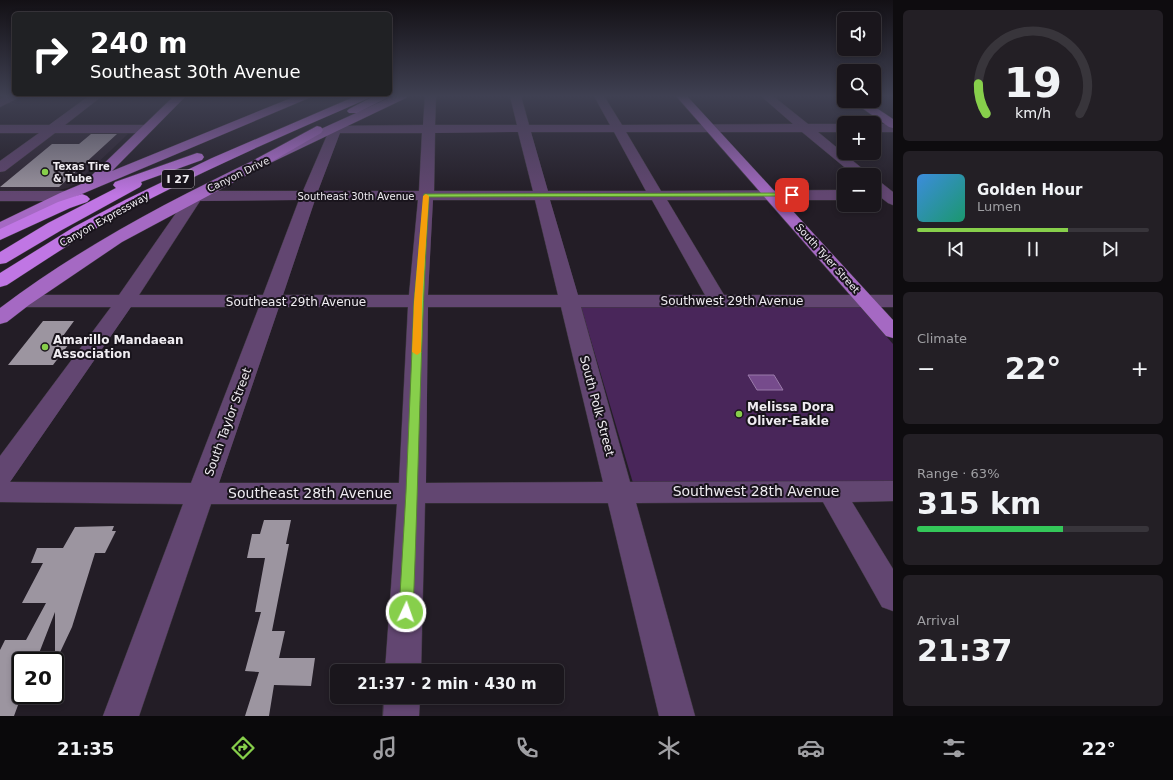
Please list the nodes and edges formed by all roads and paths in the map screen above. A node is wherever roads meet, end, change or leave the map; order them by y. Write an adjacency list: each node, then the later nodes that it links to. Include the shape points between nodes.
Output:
1 (51, 129): 22 (street)
2 (61, 129): 15 (street)
3 (151, 129): 15 (main road)
4 (222, 129): 17 (main road)
5 (260, 129): 20 (highway, Canyon Expressway / I 27)
6 (288, 129): 37 (highway, Canyon Expressway / I 27, via 129,203)
7 (319, 129): 21 (highway)
8 (332, 129): 18 (main road, Canyon Drive)
9 (335, 129): 19 (street, South Taylor Street)
10 (429, 129): 32 (street)
11 (523, 129): 33 (street, South Polk Street)
12 (618, 129): 25 (street)
13 (712, 129): 26 (main road, South Tyler Street)
14 (807, 129): 23 (street)
15 (148, 133): 24 (main road)
16 (169, 140): 17 (main road)
17 (196, 140): 24 (main road)
18 (296, 146): 19 (main road, via 312,145); 21 (main road, Canyon Drive)
19 (328, 150): 31 (street, South Taylor Street)
20 (200, 156): 35 (highway, via 64,205); 36 (highway, Canyon Expressway / I 27, via 123,189)
21 (259, 164): 30 (main road, Canyon Drive)
22 (0, 168)
23 (854, 168)
24 (89, 186): 29 (main road)
25 (657, 195): 26 (street, Southeast 30th Avenue); 33 (street, Southeast 30th Avenue); 40 (street)
26 (771, 195): 27 (street, Southeast 30th Avenue); 41 (main road, South Tyler Street)
27 (837, 195)
28 (0, 196): 29 (street)
29 (65, 196): 34 (main road)
30 (195, 196): 31 (street, Southeast 30th Avenue); 38 (main road, Canyon Drive, via 116,238); 39 (street)
31 (309, 196): 32 (street, Southeast 30th Avenue); 43 (street, South Taylor Street)
32 (426, 196): 33 (street, Southeast 30th Avenue); 44 (street)
33 (541, 196): 45 (street, South Polk Street)
34 (0, 228)
35 (0, 235)
36 (0, 259)
37 (0, 281)
38 (22, 301): 39 (street, Southeast 29th Avenue); 46 (main road, Canyon Drive)
39 (125, 301): 43 (street, Southeast 29th Avenue); 48 (street)
40 (718, 301): 41 (street, Southwest 29th Avenue); 45 (street, Southwest 29th Avenue)
41 (865, 301): 42 (street, Southwest 29th Avenue); 47 (main road, South Tyler Street)
42 (893, 301)
43 (271, 302): 44 (street, Southeast 29th Avenue); 54 (street, South Taylor Street)
44 (418, 302): 45 (street, Southeast 29th Avenue); 53 (street)
45 (570, 302): 49 (street, South Polk Street)
46 (0, 318)
47 (893, 332)
48 (0, 476)
49 (620, 491): 50 (street, Southwest 28th Avenue); 53 (street, Southeast 28th Avenue); 60 (street, South Polk Street)
50 (831, 491): 51 (street, Southwest 28th Avenue); 55 (street)
51 (893, 491)
52 (0, 492): 54 (street, Southeast 28th Avenue)
53 (412, 492): 54 (street, Southeast 28th Avenue); 56 (street)
54 (202, 494): 58 (street, South Taylor Street)
55 (893, 597)
56 (403, 664)
57 (402, 704): 59 (street)
58 (121, 716)
59 (401, 716)
60 (678, 716)

